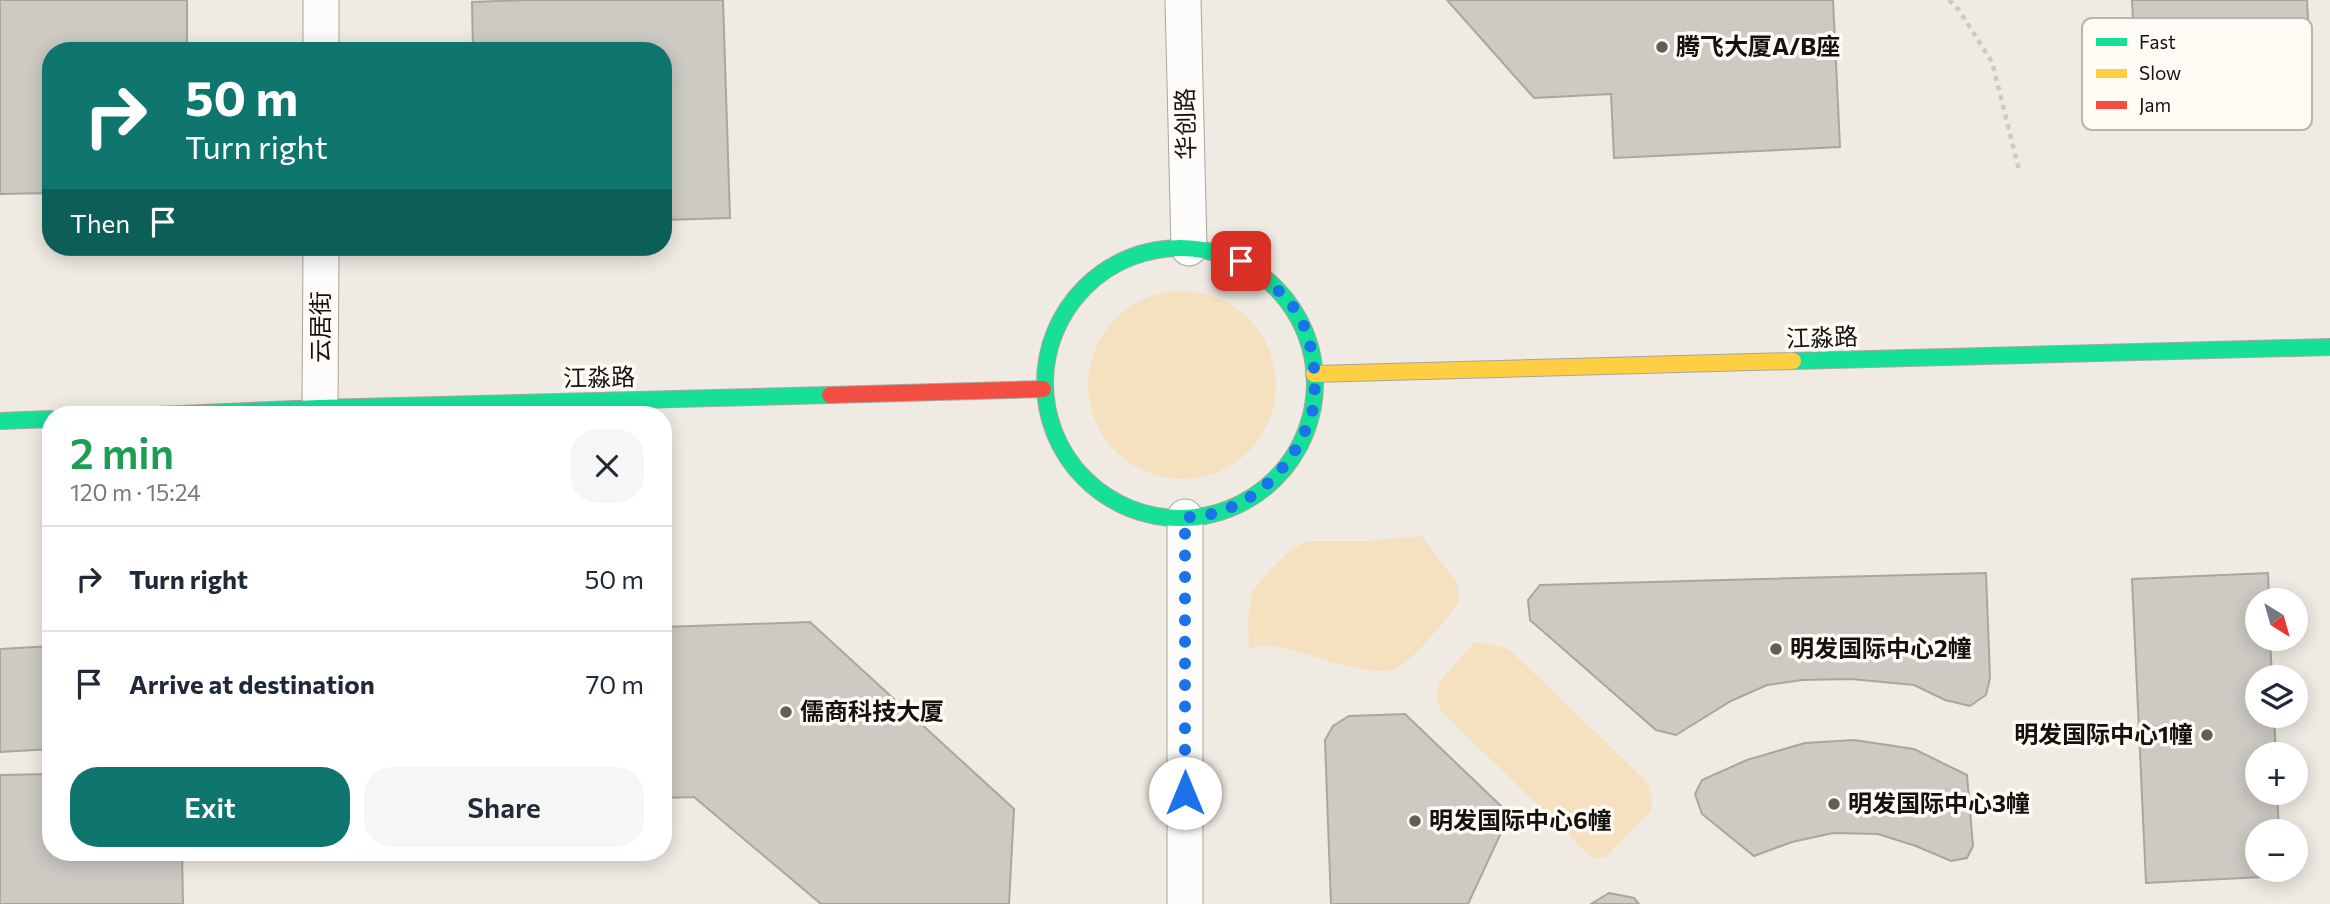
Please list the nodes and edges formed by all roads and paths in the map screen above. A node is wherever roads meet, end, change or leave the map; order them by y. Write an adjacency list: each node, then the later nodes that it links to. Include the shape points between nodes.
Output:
1 (321, 0): 4 (street)
2 (1183, 0): 6 (street, 华创路)
3 (1949, 0): 5 (path, via 1992,62)
4 (321, 42)
5 (2019, 170)
6 (1189, 248): 9 (street, via 1241,261 1279,289 1303,324); 10 (street, via 1149,250 1105,269 1071,301 1050,343)
7 (321, 256): 11 (street, 云居街)
8 (2330, 347): 9 (street, 江淼路)
9 (1314, 374): 15 (street, via 1313,408 1298,448 1272,482 1236,506)
10 (1044, 389): 12 (street, 江淼路); 15 (street, via 1054,435 1079,475 1112,501 1153,516)
11 (320, 406)
12 (396, 406)
13 (42, 419): 14 (street)
14 (0, 421)
15 (1185, 517): 16 (street)
16 (1185, 904)

